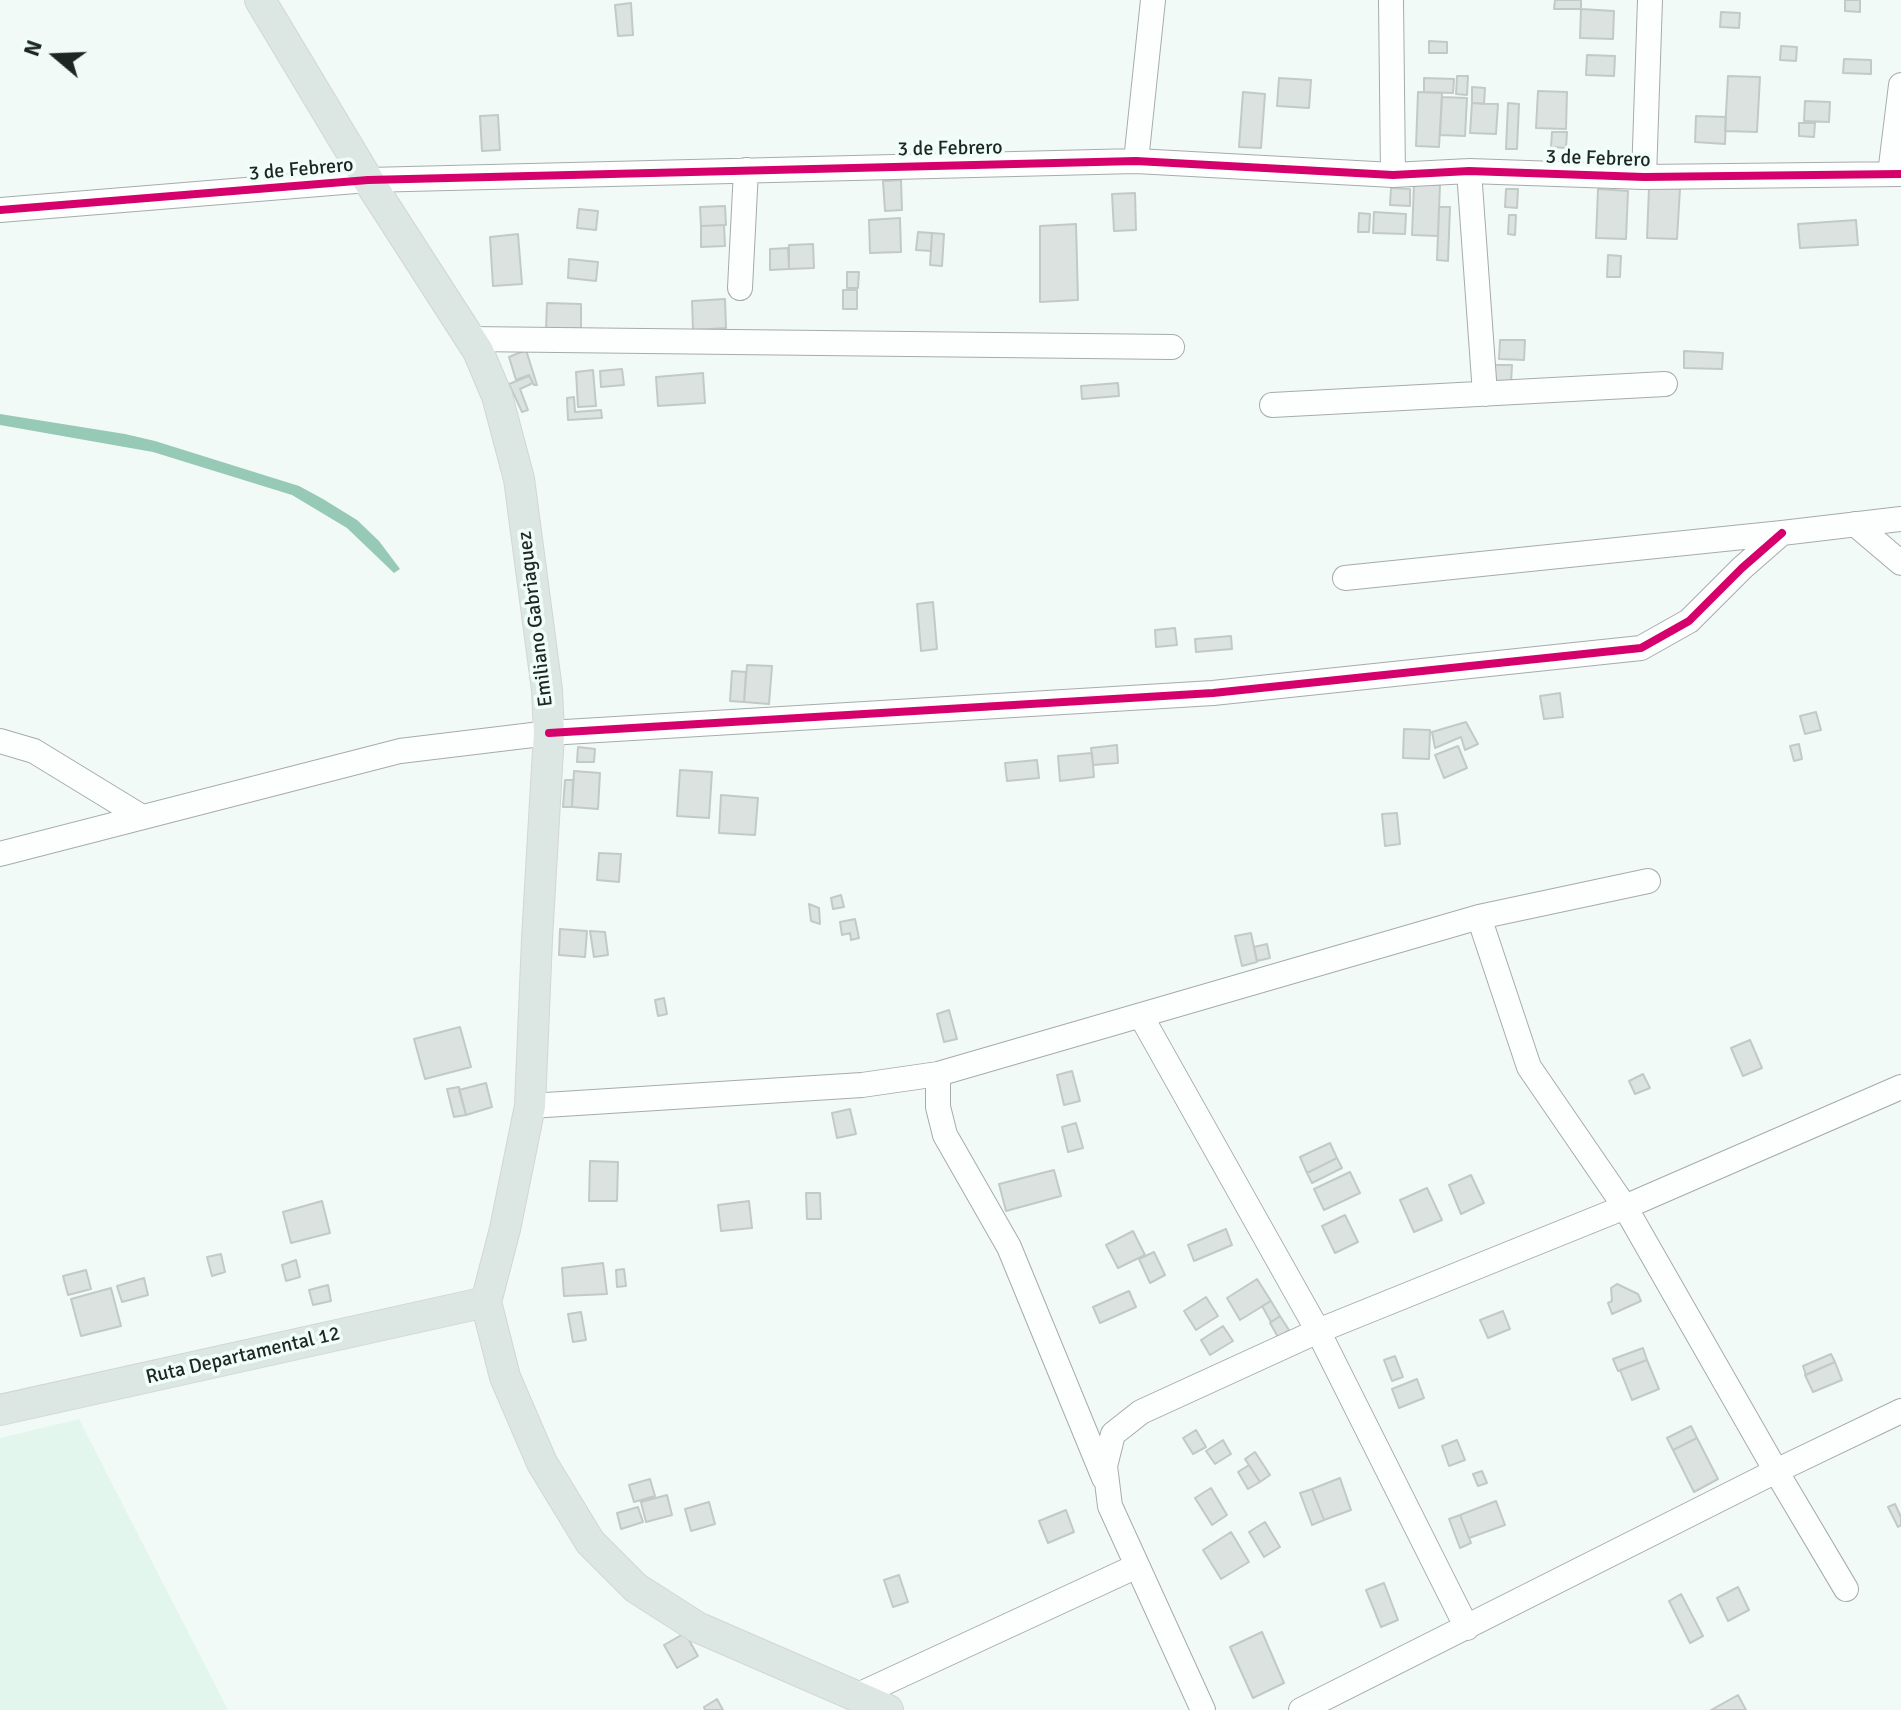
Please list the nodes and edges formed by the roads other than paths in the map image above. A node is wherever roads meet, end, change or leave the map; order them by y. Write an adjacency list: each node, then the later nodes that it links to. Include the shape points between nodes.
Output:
1 (260, 0): 12 (main road, Emiliano Gabriaguez)
2 (1153, 0): 6 (street)
3 (1391, 0): 10 (street)
4 (1650, 0): 11 (street)
5 (1901, 85): 9 (street)
6 (1136, 161): 7 (street, 3 de Febrero); 10 (street, 3 de Febrero)
7 (746, 170): 12 (street, 3 de Febrero); 14 (street)
8 (1469, 171): 10 (street, 3 de Febrero); 11 (street, 3 de Febrero); 18 (street)
9 (1896, 174): 11 (street, 3 de Febrero)
10 (1393, 175)
11 (1644, 177)
12 (368, 180): 13 (street, 3 de Febrero); 15 (main road, Emiliano Gabriaguez)
13 (0, 210)
14 (740, 288)
15 (470, 339): 16 (street); 25 (main road, Emiliano Gabriaguez, via 497,396 519,479)
16 (1172, 347)
17 (1665, 384): 18 (street)
18 (1485, 394): 19 (street)
19 (1272, 405)
20 (1901, 519): 21 (street)
21 (1855, 524): 22 (street); 23 (street)
22 (1782, 533): 24 (street); 25 (street, via 1689,621 1641,648 1213,693)
23 (1901, 563)
24 (1345, 578)
25 (549, 733): 27 (street, via 400,751); 34 (main road, Emiliano Gabriaguez)
26 (0, 741): 27 (street, via 34,751)
27 (142, 817): 28 (street)
28 (0, 854)
29 (1648, 881): 30 (street)
30 (1479, 917): 31 (street); 35 (street, via 1529,1067)
31 (1141, 1016): 32 (street); 37 (street)
32 (938, 1074): 34 (street, via 862,1085); 41 (street, via 945,1135 1009,1247)
33 (1901, 1087): 35 (street)
34 (530, 1106): 36 (main road, Emiliano Gabriaguez)
35 (1625, 1207): 37 (street); 40 (street)
36 (486, 1302): 38 (main road, Ruta Departamental 12); 45 (main road, via 505,1377 542,1463 590,1542 636,1588 697,1627)
37 (1318, 1331): 41 (street, via 1141,1412 1113,1434 1105,1466); 44 (street)
38 (0, 1410)
39 (1901, 1411): 40 (street)
40 (1776, 1471): 43 (street); 44 (street)
41 (1108, 1488): 42 (street, via 1110,1506)
42 (1137, 1566): 45 (street); 47 (street)
43 (1846, 1589)
44 (1467, 1628): 48 (street)
45 (856, 1696): 46 (main road)
46 (888, 1710)
47 (1203, 1710)
48 (1301, 1710)

